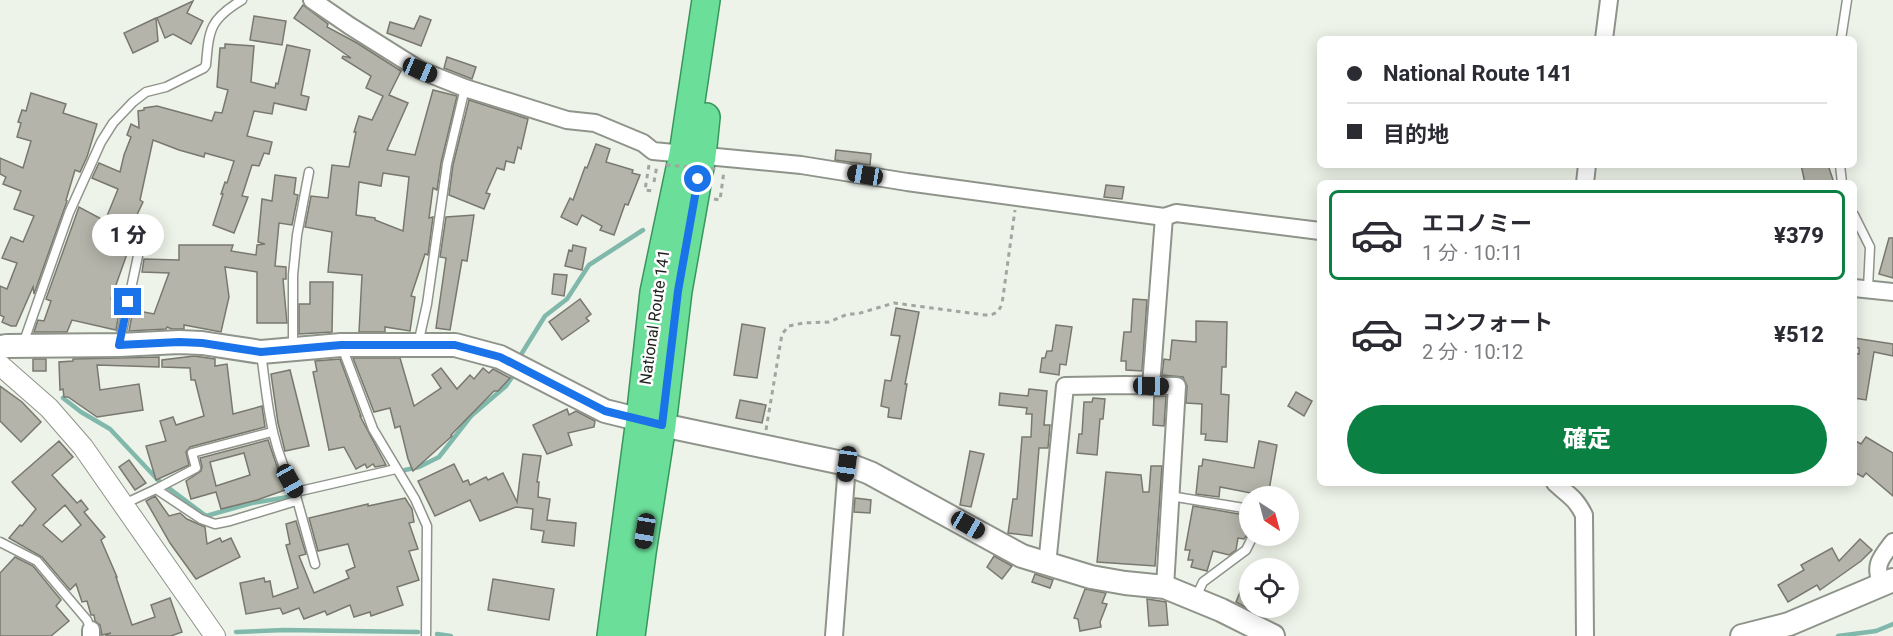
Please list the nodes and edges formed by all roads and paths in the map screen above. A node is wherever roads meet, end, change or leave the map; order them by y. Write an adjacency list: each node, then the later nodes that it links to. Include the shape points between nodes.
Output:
1 (242, 0): 24 (lane, via 223,12 210,29 204,68 166,87 146,92 113,123 101,142)
2 (312, 0): 9 (street, via 420,70)
3 (706, 0): 10 (highway, National Route 141)
4 (721, 0): 10 (highway, National Route 141)
5 (1609, 0): 7 (street)
6 (1846, 0): 8 (lane)
7 (1604, 36)
8 (1841, 36)
9 (465, 88): 10 (street, via 567,120 596,123 653,151); 21 (lane, via 447,164)
10 (692, 161): 10 (path, bridge); 14 (street, via 801,165); 29 (highway, National Route 141, via 678,291)
11 (650, 163): 12 (path, via 645,189 653,191)
12 (657, 165)
13 (309, 171): 25 (lane, via 293,275)
14 (1017, 197): 15 (street); 31 (path, via 1002,304 993,315 894,303 829,322 789,326 782,334)
15 (1164, 217): 17 (street, via 1176,213); 28 (street)
16 (1857, 221): 19 (lane, via 1870,247)
17 (1317, 231)
18 (142, 237): 22 (lane)
19 (1861, 288): 20 (street)
20 (1893, 292)
21 (418, 344): 23 (main road); 29 (main road, via 455,345 500,357 605,411)
22 (119, 345): 24 (main road); 26 (main road, via 202,343)
23 (341, 345): 25 (main road); 33 (lane, via 373,429)
24 (11, 346)
25 (293, 350): 26 (main road)
26 (261, 352): 30 (lane)
27 (0, 365): 38 (street, via 71,432)
28 (1151, 386): 36 (street, via 1177,387); 44 (street, via 1065,386)
29 (651, 422): 31 (main road); 51 (highway, National Route 141); 52 (highway, National Route 141, via 654,467)
30 (272, 432): 34 (lane, via 192,453 195,468); 37 (lane)
31 (764, 446): 32 (main road)
32 (847, 464): 44 (main road, via 1022,556); 53 (street)
33 (396, 469): 37 (lane); 50 (lane, via 427,526)
34 (160, 486): 37 (lane, via 201,519 215,524); 38 (lane)
35 (1559, 486): 55 (street, via 1578,503 1584,515)
36 (1170, 496): 39 (lane); 46 (street)
37 (296, 497): 43 (lane)
38 (124, 504): 49 (street)
39 (1239, 507)
40 (0, 542): 48 (lane, via 37,561 87,620)
41 (1893, 542): 45 (street, via 1878,565 1877,575)
42 (1248, 546): 47 (lane, via 1203,582)
43 (315, 564)
44 (1047, 564): 46 (main road, via 1091,577)
45 (1887, 582): 56 (main road, via 1789,624)
46 (1165, 587): 47 (main road)
47 (1195, 599): 54 (main road)
48 (91, 633)
49 (210, 633)
50 (426, 636)
51 (611, 636)
52 (631, 636)
53 (834, 636)
54 (1273, 636)
55 (1585, 636)
56 (1742, 636)

